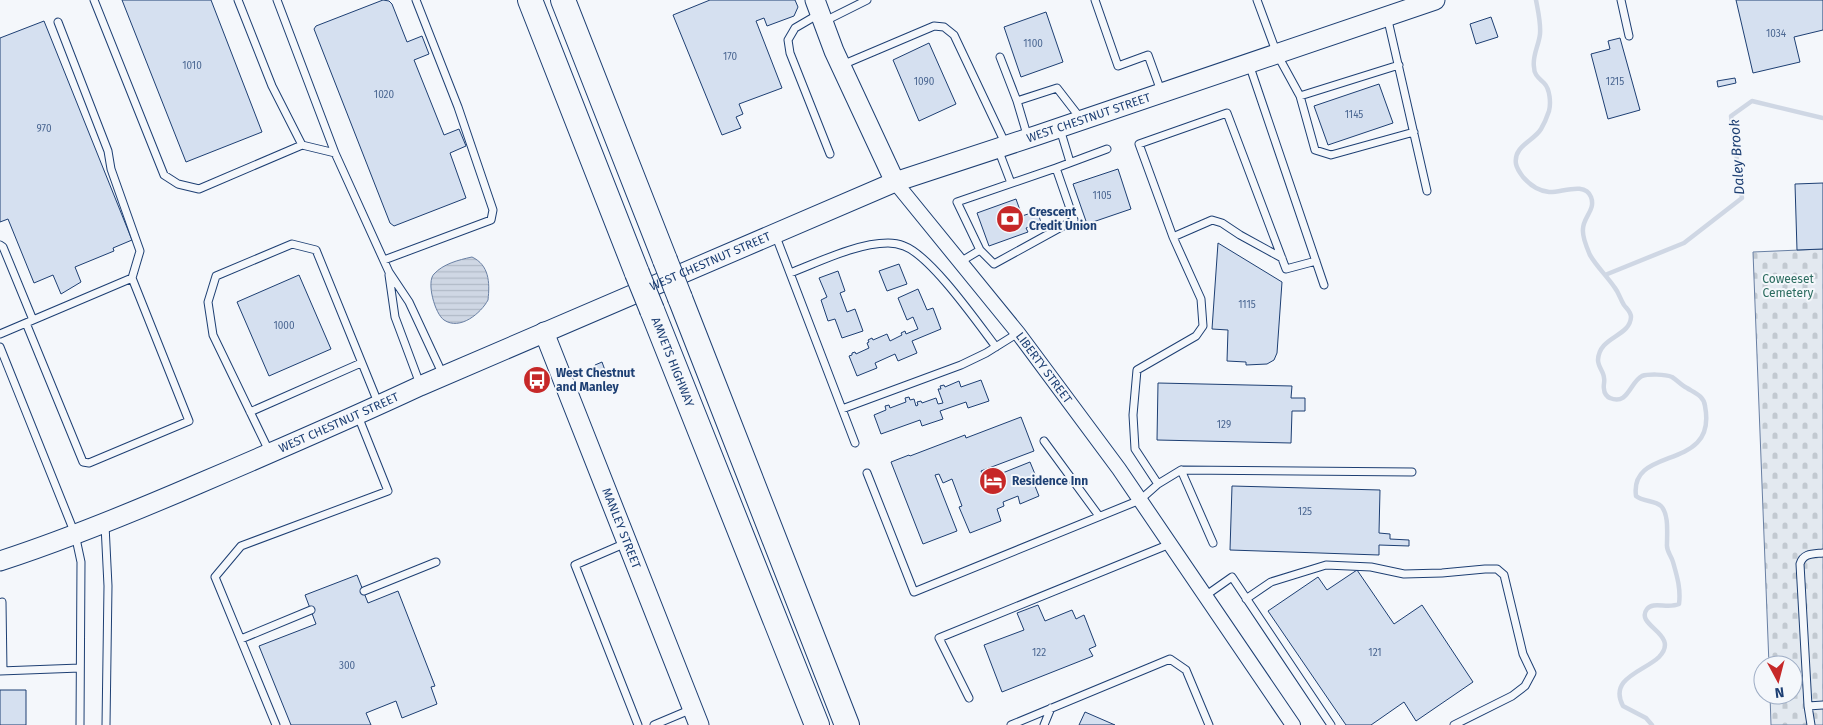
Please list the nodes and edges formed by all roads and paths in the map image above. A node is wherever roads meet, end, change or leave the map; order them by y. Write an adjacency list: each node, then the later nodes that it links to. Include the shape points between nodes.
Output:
1 (94, 0): 28 (lane, via 164,175 178,184 199,189)
2 (238, 0): 28 (lane, via 272,86)
3 (277, 0): 31 (lane)
4 (416, 0): 43 (lane, via 458,107 493,216 491,220)
5 (530, 0): 98 (highway, AMVETS HIGHWAY, bridge)
6 (563, 0): 99 (highway, bridge)
7 (867, 0): 12 (lane)
8 (1095, 0): 21 (lane, via 1118,66 1148,55)
9 (1257, 0): 16 (lane)
10 (1435, 0): 13 (main road, WEST CHESTNUT STREET)
11 (1621, 0): 15 (lane)
12 (819, 12): 20 (main road, LIBERTY STREET); 32 (lane, via 795,28 788,40 790,53)
13 (1387, 16): 16 (main road, WEST CHESTNUT STREET); 19 (lane)
14 (58, 22): 48 (lane, via 108,151 111,169 140,251)
15 (1629, 36)
16 (1277, 54): 18 (main road, WEST CHESTNUT STREET); 22 (lane)
17 (1000, 57): 23 (lane)
18 (1248, 64): 21 (main road, WEST CHESTNUT STREET); 45 (lane)
19 (1398, 65): 22 (lane); 26 (lane)
20 (841, 66): 29 (lane, via 934,26 944,27 954,35); 35 (main road, LIBERTY STREET)
21 (1161, 93): 24 (main road, WEST CHESTNUT STREET)
22 (1300, 96): 26 (lane, via 1315,150 1332,155)
23 (1017, 101): 24 (lane, via 1057,88); 27 (lane)
24 (1082, 120): 25 (main road, WEST CHESTNUT STREET)
25 (1060, 128): 27 (main road, WEST CHESTNUT STREET); 33 (lane)
26 (1414, 132): 37 (lane)
27 (1028, 139): 29 (main road, WEST CHESTNUT STREET)
28 (302, 145): 31 (lane)
29 (1002, 147): 35 (main road, WEST CHESTNUT STREET); 36 (lane)
30 (1107, 149): 33 (lane)
31 (335, 153): 43 (lane)
32 (830, 154)
33 (1070, 162): 34 (lane)
34 (1056, 168): 36 (lane); 41 (lane, via 1074,220 994,264)
35 (895, 182): 38 (main road, WEST CHESTNUT STREET); 44 (street, LIBERTY STREET)
36 (1011, 183): 41 (lane, via 957,202)
37 (1427, 191)
38 (775, 233): 47 (lane); 51 (main road, WEST CHESTNUT STREET)
39 (1173, 237): 42 (lane, via 1212,220); 42 (lane, via 1139,144 1226,113); 69 (lane, via 1201,299 1203,326 1196,336 1137,370 1133,415 1135,449)
40 (2, 246): 50 (lane, via 22,291)
41 (980, 250): 44 (lane)
42 (1282, 258): 45 (lane, via 1286,269)
43 (384, 260): 46 (lane)
44 (960, 262): 52 (street, LIBERTY STREET)
45 (1316, 262): 49 (lane)
46 (389, 272): 57 (lane, via 410,302); 58 (lane, via 394,317)
47 (790, 273): 55 (lane, via 865,246 887,243 904,246 937,272); 60 (lane)
48 (132, 278): 50 (lane); 50 (lane, via 189,421 180,425 89,463 82,462)
49 (1324, 286)
50 (30, 322): 53 (lane)
51 (544, 332): 57 (main road, WEST CHESTNUT STREET); 74 (main road, MANLEY STREET)
52 (1018, 333): 55 (lane); 70 (street, LIBERTY STREET)
53 (0, 334)
54 (0, 347): 73 (lane)
55 (996, 347): 60 (lane, via 961,365)
56 (361, 363): 59 (lane); 61 (lane); 61 (lane, via 316,250 292,244 216,276 208,302 213,335)
57 (444, 376): 58 (main road, WEST CHESTNUT STREET)
58 (420, 386): 59 (main road, WEST CHESTNUT STREET)
59 (379, 405): 62 (main road, WEST CHESTNUT STREET)
60 (842, 409): 64 (lane)
61 (250, 412): 65 (lane)
62 (358, 415): 65 (main road, WEST CHESTNUT STREET); 85 (lane, via 388,491 241,546 215,577)
63 (1044, 441): 71 (lane)
64 (855, 443)
65 (270, 454): 72 (main road, WEST CHESTNUT STREET)
66 (1181, 470): 67 (lane); 69 (lane); 75 (lane)
67 (1412, 472)
68 (867, 473): 71 (lane, via 914,592)
69 (1158, 484): 70 (lane)
70 (1140, 500): 71 (lane); 76 (street, LIBERTY STREET)
71 (1099, 516)
72 (105, 523): 73 (main road, WEST CHESTNUT STREET); 94 (lane, via 108,586)
73 (75, 534): 78 (main road, WEST CHESTNUT STREET); 86 (lane, via 81,562)
74 (628, 542): 92 (main road, MANLEY STREET); 96 (lane, via 575,565)
75 (1213, 542)
76 (1170, 544): 81 (street, LIBERTY STREET); 88 (lane, via 939,638)
77 (1823, 554): 90 (lane, via 1806,555 1800,564)
78 (0, 561)
79 (436, 562): 80 (lane)
80 (364, 591)
81 (1205, 596): 82 (lane, via 1232,577); 103 (street, LIBERTY STREET)
82 (1246, 599): 104 (lane); 105 (lane, via 1271,582 1326,565 1371,567 1404,574 1497,569 1504,575 1523,654 1532,673 1525,686 1512,696)
83 (2, 602): 87 (lane)
84 (311, 610): 85 (lane)
85 (241, 639): 95 (lane)
86 (80, 668): 87 (lane); 93 (lane)
87 (2, 671)
88 (969, 698)
89 (1823, 705): 90 (lane)
90 (1808, 706): 106 (lane)
91 (1051, 708): 100 (lane); 101 (lane); 102 (lane, via 1170,659 1186,670)
92 (696, 717): 97 (lane)
93 (80, 725)
94 (106, 725)
95 (276, 725)
96 (638, 725)
97 (654, 725)
98 (817, 725)
99 (848, 725)
100 (1011, 725)
101 (1044, 725)
102 (1209, 725)
103 (1293, 725)
104 (1331, 725)
105 (1454, 725)
106 (1811, 725)

